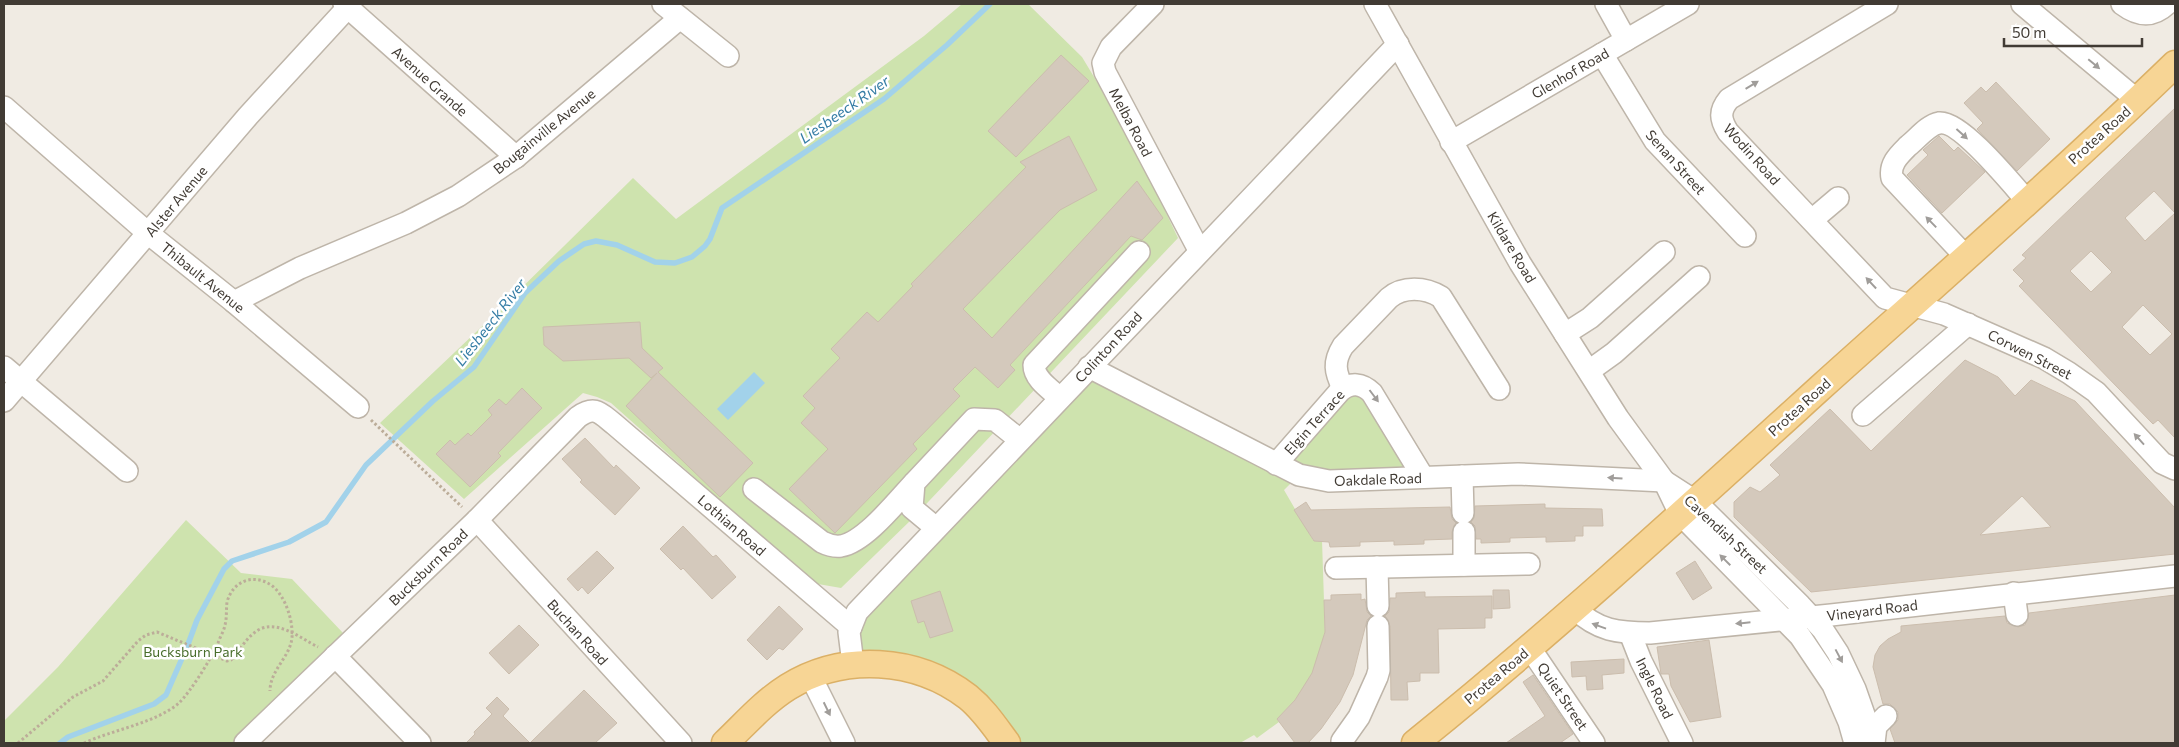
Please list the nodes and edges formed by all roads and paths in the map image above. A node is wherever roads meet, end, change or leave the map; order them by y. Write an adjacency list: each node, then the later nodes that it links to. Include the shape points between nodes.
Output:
1 (663, 4): 11 (street)
2 (1153, 4): 26 (street, Melba Road, via 1112,47 1102,63)
3 (1375, 4): 13 (street, Kildare Road)
4 (1606, 4): 12 (street)
5 (1688, 4): 12 (street, Glenhof Road)
6 (1887, 4): 23 (street, Wodin Road, one-way to 6, via 1728,132 1720,118 1721,110 1729,99)
7 (2022, 4): 17 (street, one-way to 17)
8 (2122, 4): 9 (street, via 2135,12 2148,14 2159,12)
9 (2167, 4)
10 (348, 5): 20 (street, Avenue Grande); 24 (street, Alster Avenue, via 248,116)
11 (680, 18): 15 (street); 20 (street, Bougainville Avenue)
12 (1626, 40): 14 (street, Glenhof Road)
13 (1398, 44): 19 (street, Kildare Road); 26 (street, Colinton Road)
14 (1602, 54): 19 (street, Glenhof Road); 25 (street, Senan Street, via 1655,141)
15 (728, 56)
16 (2175, 64): 17 (main road, Protea Road)
17 (2137, 100): 22 (main road, Protea Road)
18 (4, 107): 24 (street, Thibault Avenue)
19 (1451, 142): 34 (street, Kildare Road)
20 (516, 157): 31 (street, Bougainville Avenue, via 458,196 406,223 300,268)
21 (1838, 198): 23 (street)
22 (2027, 201): 29 (main road, Protea Road); 29 (street, one-way to 22, via 1892,178 1893,162 1922,134 1939,123 1958,129)
23 (1812, 220): 32 (street, Wodin Road, one-way to 23, via 1885,298)
24 (149, 234): 31 (street, Thibault Avenue); 38 (street, Alster Avenue)
25 (1745, 236)
26 (1199, 250): 35 (street, Colinton Road)
27 (1139, 252): 41 (street, via 1034,365 1040,379)
28 (1664, 252): 34 (street, via 1590,318)
29 (1966, 257): 32 (main road, Protea Road)
30 (1699, 276): 37 (street, via 1614,353)
31 (234, 302): 43 (street, Thibault Avenue)
32 (1912, 305): 33 (street, Corwen Street); 55 (main road, Protea Road)
33 (1968, 324): 44 (street); 48 (street, Corwen Street, one-way to 33, via 2162,463 2096,392 2069,373 2044,358)
34 (1565, 334): 37 (street, Kildare Road)
35 (1089, 367): 41 (street, Colinton Road); 47 (street, Oakdale Road)
36 (4, 368): 38 (street)
37 (1589, 371): 52 (street, Kildare Road, via 1638,448)
38 (20, 382): 42 (street, Alster Avenue); 49 (street)
39 (1344, 388): 40 (street, via 1335,366 1343,346 1395,293 1411,290 1433,292 1441,297); 47 (street, Elgin Terrace); 51 (street, Elgin Terrace, one-way to 51, via 1359,385 1372,393)
40 (1499, 389)
41 (1060, 398): 46 (street, Colinton Road)
42 (4, 401)
43 (358, 407): 56 (path)
44 (1863, 415)
45 (614, 424): 56 (street, Bucksburn Road, via 597,411 588,411 578,417); 68 (street, Lothian Road)
46 (1020, 440): 53 (street, via 995,420 974,419); 57 (street, Colinton Road)
47 (1276, 464): 51 (street, Oakdale Road, via 1299,475 1330,481)
48 (2175, 469)
49 (127, 471)
50 (1462, 476): 51 (street, Oakdale Road); 52 (street, Oakdale Road, one-way to 50, via 1557,474); 59 (street)
51 (1423, 477)
52 (1664, 481): 55 (street, Cavendish Street)
53 (914, 483): 54 (street, via 869,529 849,544 840,546 822,542); 57 (street, via 912,508)
54 (754, 489)
55 (1687, 507): 64 (main road, Protea Road); 66 (street, Cavendish Street, via 1800,604); 67 (street, Cavendish Street, one-way to 55)
56 (477, 520): 73 (street, Bucksburn Road); 83 (street, Buchan Road)
57 (936, 528): 68 (street, Colinton Road, via 857,612)
58 (1529, 564): 59 (street)
59 (1464, 565): 60 (street)
60 (1377, 567): 61 (street); 78 (street, via 1379,670 1359,717)
61 (1336, 568)
62 (2175, 576): 63 (street, Vineyard Road)
63 (2014, 593): 65 (street); 66 (street, Vineyard Road)
64 (1574, 608): 69 (street, Vineyard Road, one-way to 64, via 1591,623); 71 (main road, Protea Road)
65 (2017, 615)
66 (1810, 617): 67 (street, Vineyard Road); 91 (street, Cavendish Street, one-way to 91, via 1838,653)
67 (1785, 619): 69 (street, Vineyard Road, one-way to 69); 90 (street, Cavendish Street, via 1833,685)
68 (851, 626): 74 (street)
69 (1630, 633): 89 (street, Ingle Road)
70 (292, 634): 72 (path, via 276,626 264,627 255,631 231,660); 72 (path, via 292,625 278,590 264,581 249,578 231,594 225,625); 73 (path); 76 (path, via 292,644 270,686 270,692)
71 (1530, 648): 87 (main road, Protea Road); 88 (street, Quiet Street)
72 (212, 655): 79 (path, via 157,632 146,635 103,681 73,698); 80 (path, via 173,707)
73 (335, 656): 76 (street, Bucksburn Road); 82 (street)
74 (853, 664): 75 (main road); 86 (main road, via 896,665 939,679 979,707)
75 (810, 676): 84 (main road, via 774,697); 85 (street, one-way to 85)
76 (282, 707): 81 (street, Bucksburn Road)
77 (1886, 716): 91 (street, via 1876,726)
78 (1342, 742)
79 (18, 743)
80 (84, 743)
81 (245, 743)
82 (420, 743)
83 (681, 743)
84 (725, 743)
85 (844, 743)
86 (1007, 743)
87 (1417, 743)
88 (1594, 743)
89 (1682, 743)
90 (1855, 743)
91 (1874, 743)

